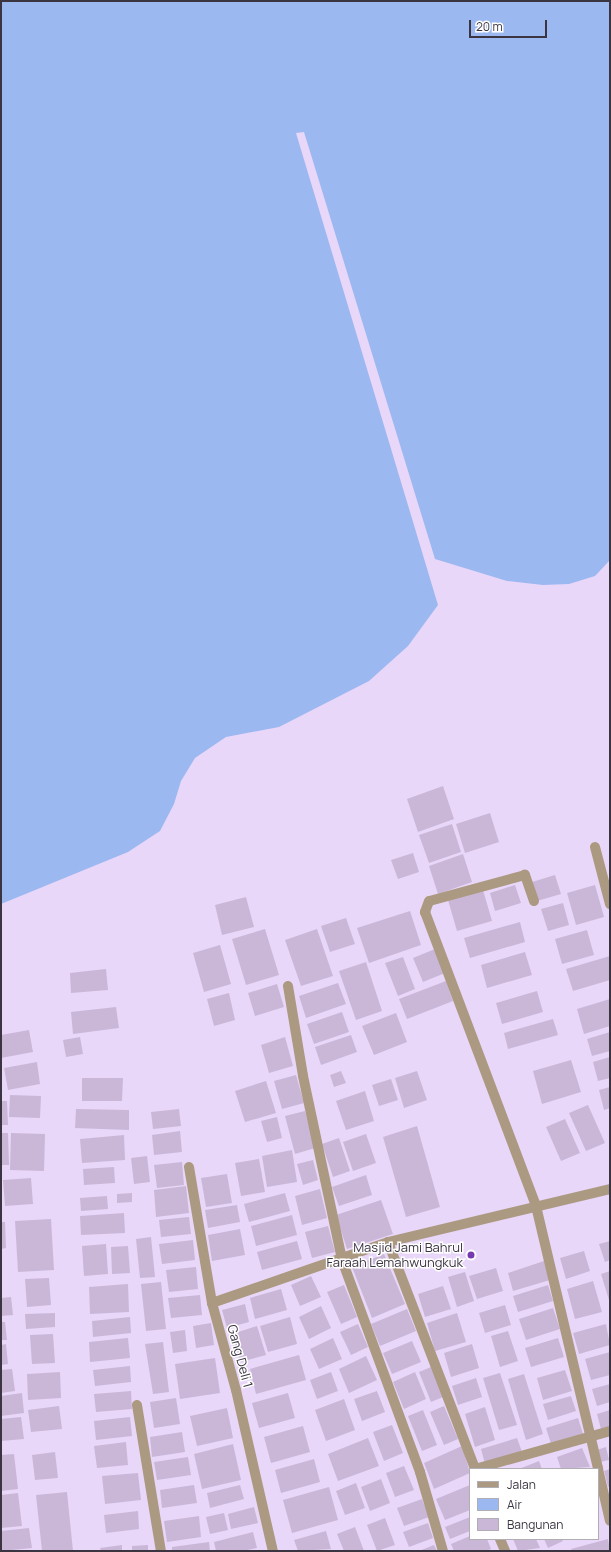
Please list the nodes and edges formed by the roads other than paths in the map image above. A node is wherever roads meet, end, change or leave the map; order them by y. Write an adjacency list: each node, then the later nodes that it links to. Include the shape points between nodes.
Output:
1 (595, 847): 2 (street)
2 (607, 884): 4 (street)
3 (534, 901): 8 (street, via 525,875 429,901 425,912)
4 (610, 904)
5 (288, 986): 10 (street, via 303,1076)
6 (189, 1167): 11 (street, Gang Deli 1)
7 (610, 1189): 8 (street)
8 (536, 1206): 9 (street); 14 (street)
9 (388, 1242): 10 (street); 15 (street)
10 (342, 1260): 11 (street); 23 (street, via 420,1472)
11 (212, 1303): 22 (street, Gang Deli 1, via 236,1390)
12 (137, 1405): 21 (street)
13 (610, 1431): 14 (street)
14 (590, 1436): 16 (street); 17 (street)
15 (475, 1468)
16 (478, 1468)
17 (598, 1468)
18 (599, 1473): 19 (street)
19 (610, 1521)
20 (500, 1540): 24 (street)
21 (161, 1551)
22 (273, 1551)
23 (443, 1551)
24 (505, 1551)

